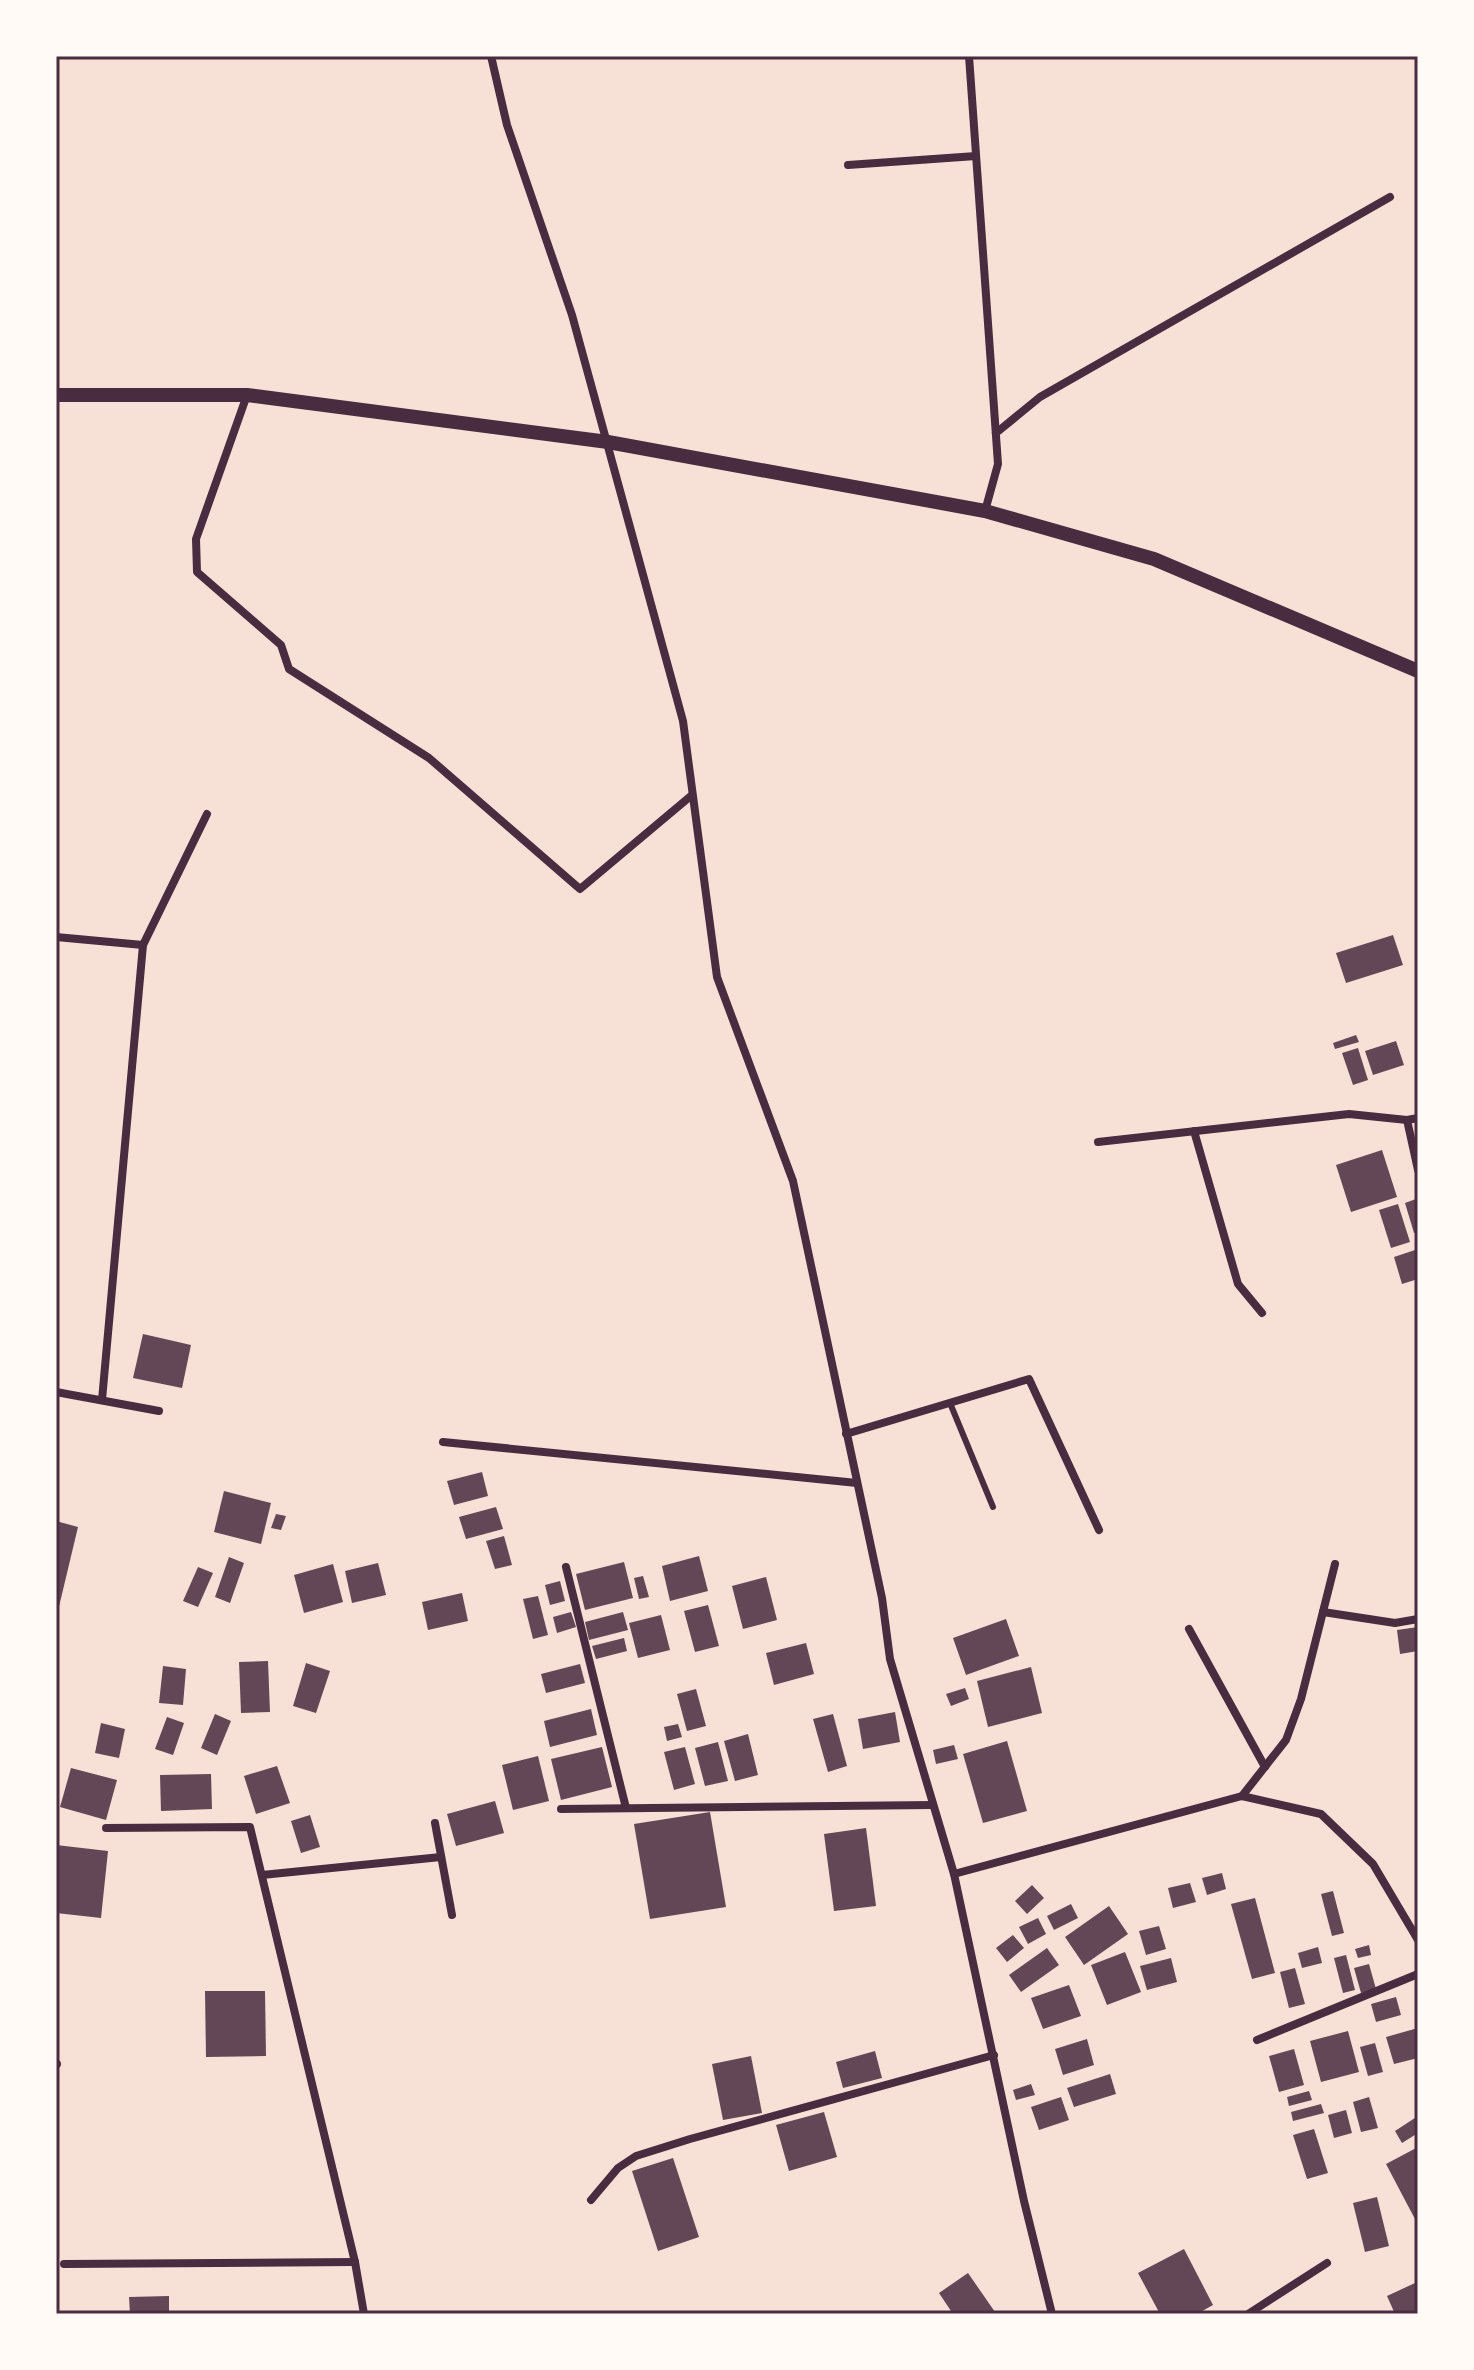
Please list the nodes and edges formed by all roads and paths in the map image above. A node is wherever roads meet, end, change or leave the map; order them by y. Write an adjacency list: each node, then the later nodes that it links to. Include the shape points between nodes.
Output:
1 (491, 56): 9 (street, via 507,125 572,315)
2 (969, 56): 3 (street)
3 (976, 156): 4 (street); 8 (street)
4 (848, 165)
5 (1390, 197): 8 (street, via 1040,397)
6 (56, 395): 7 (street)
7 (247, 395): 9 (street); 12 (street, via 196,539 197,572 281,645 289,669 429,758 580,889)
8 (996, 433): 10 (street, via 998,464)
9 (608, 442): 10 (street); 12 (street, via 683,721)
10 (985, 511): 11 (street, via 1154,559)
11 (1418, 671)
12 (692, 795): 26 (street, via 717,977 793,1181)
13 (207, 814): 15 (street)
14 (56, 937): 15 (street)
15 (143, 945): 23 (street)
16 (1418, 1118): 17 (street)
17 (1407, 1120): 18 (street, via 1349,1114); 20 (street)
18 (1194, 1131): 19 (street); 21 (street, via 1238,1284)
19 (1098, 1142)
20 (1418, 1170)
21 (1262, 1313)
22 (56, 1392): 23 (street)
23 (102, 1400): 25 (street)
24 (950, 1403): 26 (street); 29 (lane); 30 (street, via 1029,1379)
25 (159, 1411)
26 (846, 1434): 28 (street)
27 (443, 1442): 28 (street)
28 (857, 1483): 38 (street, via 890,1659)
29 (993, 1507)
30 (1099, 1530)
31 (1335, 1564): 33 (street)
32 (566, 1567): 39 (street)
33 (1323, 1612): 34 (street, via 1395,1623); 36 (street, via 1286,1740)
34 (1418, 1619)
35 (1189, 1629): 36 (street)
36 (1265, 1767): 37 (street)
37 (1242, 1796): 44 (street); 47 (street, via 1321,1814 1373,1864)
38 (933, 1805): 39 (street); 44 (street)
39 (626, 1808): 40 (street)
40 (561, 1809)
41 (435, 1823): 43 (street)
42 (106, 1828): 45 (street, via 250,1827)
43 (441, 1857): 45 (street); 46 (street)
44 (954, 1874): 50 (street)
45 (262, 1875): 52 (street)
46 (452, 1915)
47 (1418, 1940)
48 (1418, 1974): 49 (street)
49 (1257, 2040)
50 (994, 2055): 51 (street, via 636,2156 618,2168); 56 (street)
51 (591, 2200)
52 (355, 2262): 54 (street); 55 (street)
53 (1327, 2263): 57 (street)
54 (64, 2264)
55 (364, 2314)
56 (1052, 2314)
57 (1248, 2314)

